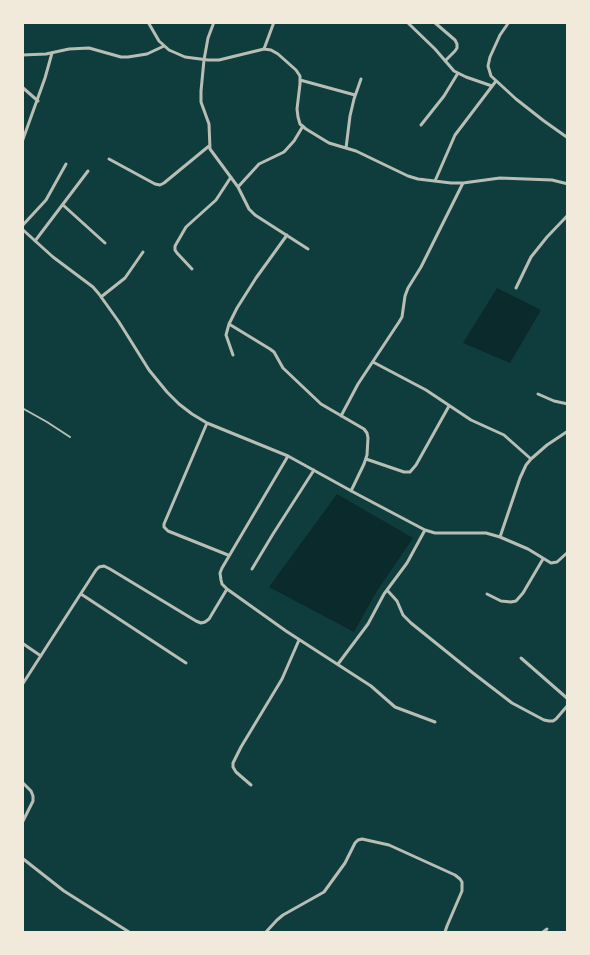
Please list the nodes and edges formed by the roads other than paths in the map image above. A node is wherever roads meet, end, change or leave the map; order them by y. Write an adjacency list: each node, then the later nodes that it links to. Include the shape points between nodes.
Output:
1 (148, 22): 7 (street)
2 (214, 22): 11 (street)
3 (274, 22): 8 (street)
4 (406, 22): 12 (street)
5 (434, 22): 12 (street, via 457,44)
6 (509, 22): 16 (street, via 496,42 489,62 489,71)
7 (164, 46): 9 (street, via 147,54 128,57 89,48); 11 (street, via 175,54)
8 (264, 50): 11 (street); 15 (street, via 278,54 296,70)
9 (52, 52): 10 (street); 20 (street)
10 (22, 55)
11 (204, 60): 25 (street, via 201,102 209,124)
12 (445, 61): 13 (street)
13 (458, 73): 17 (street); 21 (street)
14 (361, 79): 19 (street)
15 (300, 80): 19 (street); 22 (street, via 297,109)
16 (496, 82): 17 (street); 23 (street)
17 (492, 86): 31 (street, via 455,135)
18 (22, 88): 20 (street)
19 (355, 95): 26 (street)
20 (38, 101): 24 (street)
21 (421, 125)
22 (303, 126): 26 (street, via 314,135); 34 (street, via 284,152 259,164)
23 (568, 138)
24 (22, 142)
25 (210, 145): 27 (street, via 160,185); 30 (street)
26 (346, 148): 31 (street, via 408,176)
27 (109, 159)
28 (66, 164): 37 (street, via 46,200)
29 (88, 171): 35 (street)
30 (231, 177): 34 (street); 43 (street, via 216,200 186,227 175,246 177,253)
31 (435, 181): 32 (street)
32 (464, 183): 33 (street, via 500,178 552,180); 48 (street, via 408,288 402,317)
33 (568, 184)
34 (238, 187): 38 (street, via 249,209)
35 (63, 205): 39 (street); 40 (street)
36 (568, 215): 44 (street, via 531,257)
37 (23, 230): 39 (street)
38 (287, 235): 41 (street); 46 (street)
39 (35, 241): 45 (street)
40 (106, 243)
41 (308, 249)
42 (143, 252): 45 (street, via 125,278)
43 (192, 269)
44 (516, 288)
45 (101, 297): 54 (street, via 167,392 178,404)
46 (229, 324): 47 (street, via 226,336); 53 (street, via 274,352 290,375 321,404)
47 (233, 355)
48 (373, 362): 51 (street); 53 (street)
49 (538, 394): 50 (street)
50 (568, 404)
51 (450, 406): 58 (street, via 410,472); 59 (street, via 478,424 504,435)
52 (22, 408): 56 (lane)
53 (341, 416): 58 (street, via 367,433)
54 (208, 422): 57 (street); 65 (street, via 164,528)
55 (568, 431): 59 (street)
56 (70, 437)
57 (288, 456): 60 (street); 65 (street)
58 (366, 459): 61 (street)
59 (531, 459): 63 (street, via 523,470)
60 (314, 470): 61 (street); 67 (street)
61 (351, 491): 62 (street)
62 (425, 530): 63 (street, via 434,533 486,533); 69 (street)
63 (500, 537): 66 (street)
64 (568, 552): 66 (street, via 558,562)
65 (228, 555): 68 (street, via 220,573 220,580)
66 (544, 559): 71 (street, via 516,601 500,601)
67 (252, 569)
68 (227, 589): 70 (street, via 206,622 196,621 104,566 96,570); 72 (street)
69 (387, 590): 77 (street, via 368,624); 80 (street, via 411,623 512,703 549,721 556,719)
70 (81, 594): 74 (street); 76 (street)
71 (487, 594)
72 (299, 640): 77 (street); 83 (street, via 282,679 234,763 236,772)
73 (22, 643): 74 (street)
74 (41, 656): 78 (street)
75 (521, 658): 79 (street)
76 (186, 663)
77 (338, 664): 81 (street, via 378,691 395,708)
78 (22, 685)
79 (568, 699)
80 (568, 705)
81 (435, 722)
82 (22, 782): 84 (street, via 31,791 33,801)
83 (251, 785)
84 (22, 822)
85 (22, 858): 87 (street, via 64,891)
86 (547, 929): 90 (street)
87 (129, 932)
88 (266, 932): 89 (street, via 283,915 324,892 355,843 362,839 388,845 460,879 462,891)
89 (446, 932)
90 (543, 932)

